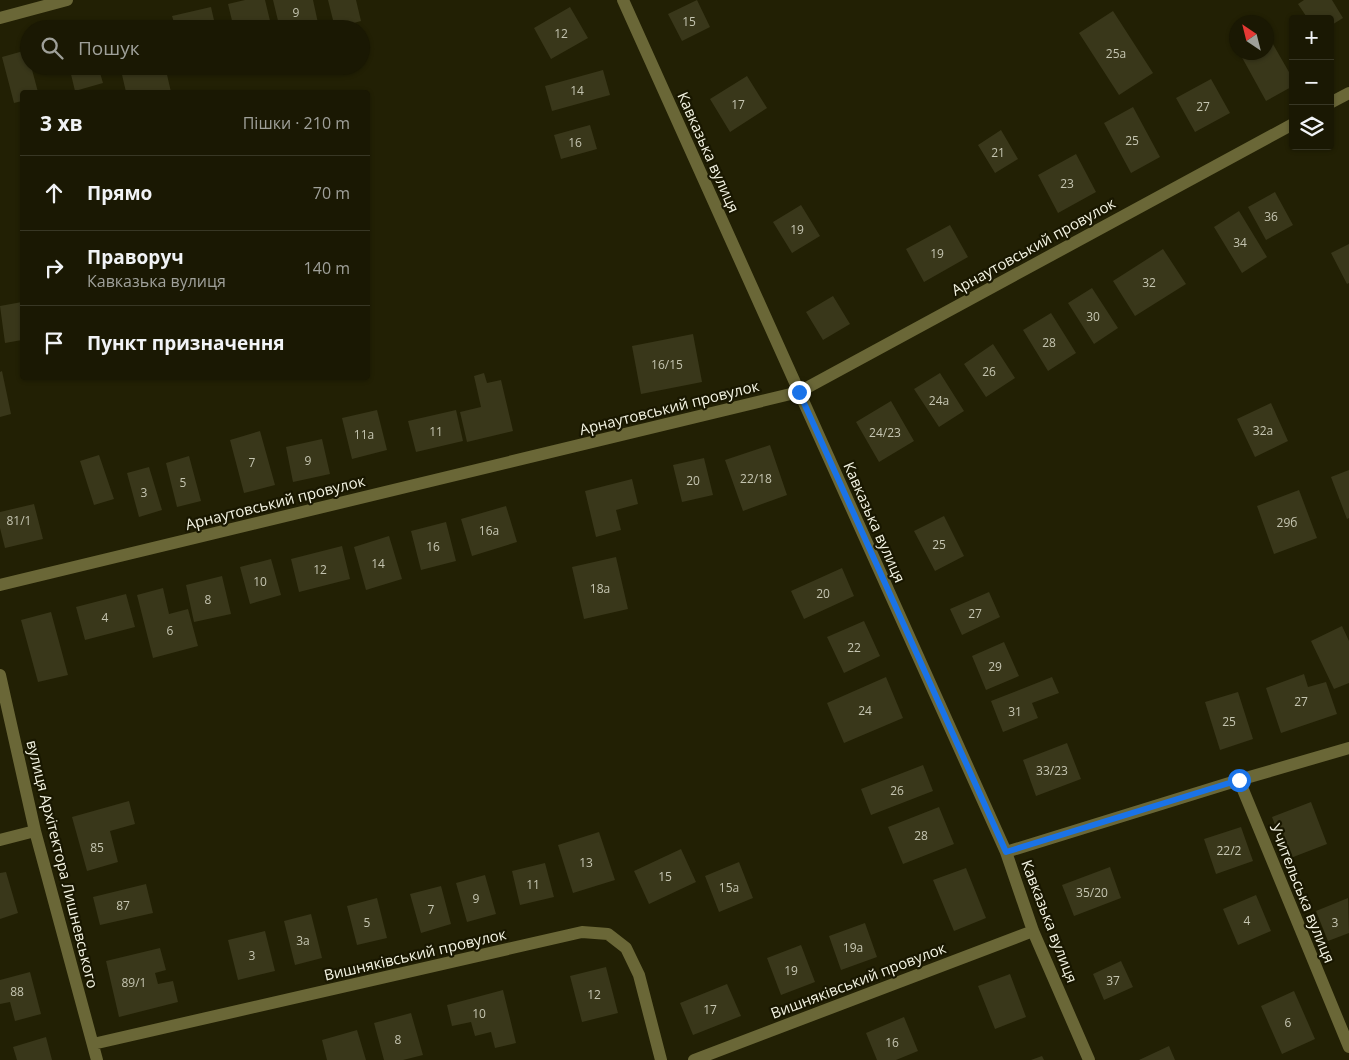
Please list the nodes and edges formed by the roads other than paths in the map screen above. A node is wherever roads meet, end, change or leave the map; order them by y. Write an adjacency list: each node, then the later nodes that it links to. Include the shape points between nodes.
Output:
1 (67, 0): 3 (street)
2 (623, 0): 7 (street, Кавказька вулиця)
3 (0, 18)
4 (1349, 93): 5 (street)
5 (1334, 101)
6 (1289, 126): 7 (street, Арнаутовський провулок)
7 (799, 392): 8 (street, Арнаутовський провулок); 14 (street, Кавказька вулиця)
8 (0, 585)
9 (0, 674): 12 (street, вулиця Архітектора Лишневського)
10 (1349, 748): 11 (street)
11 (1239, 780): 14 (street); 17 (street, Учительська вулиця)
12 (35, 832): 13 (street); 16 (street, вулиця Архітектора Лишневського)
13 (0, 840)
14 (1006, 852): 15 (street, Кавказька вулиця)
15 (1033, 930): 20 (street, Вишняківський провулок); 21 (street, Кавказька вулиця)
16 (94, 1044): 18 (street, вулиця Архітектора Лишневського); 19 (street, Вишняківський провулок, via 582,932 608,934 626,948 638,976)
17 (1349, 1047)
18 (97, 1060)
19 (661, 1060)
20 (694, 1060)
21 (1089, 1060)

